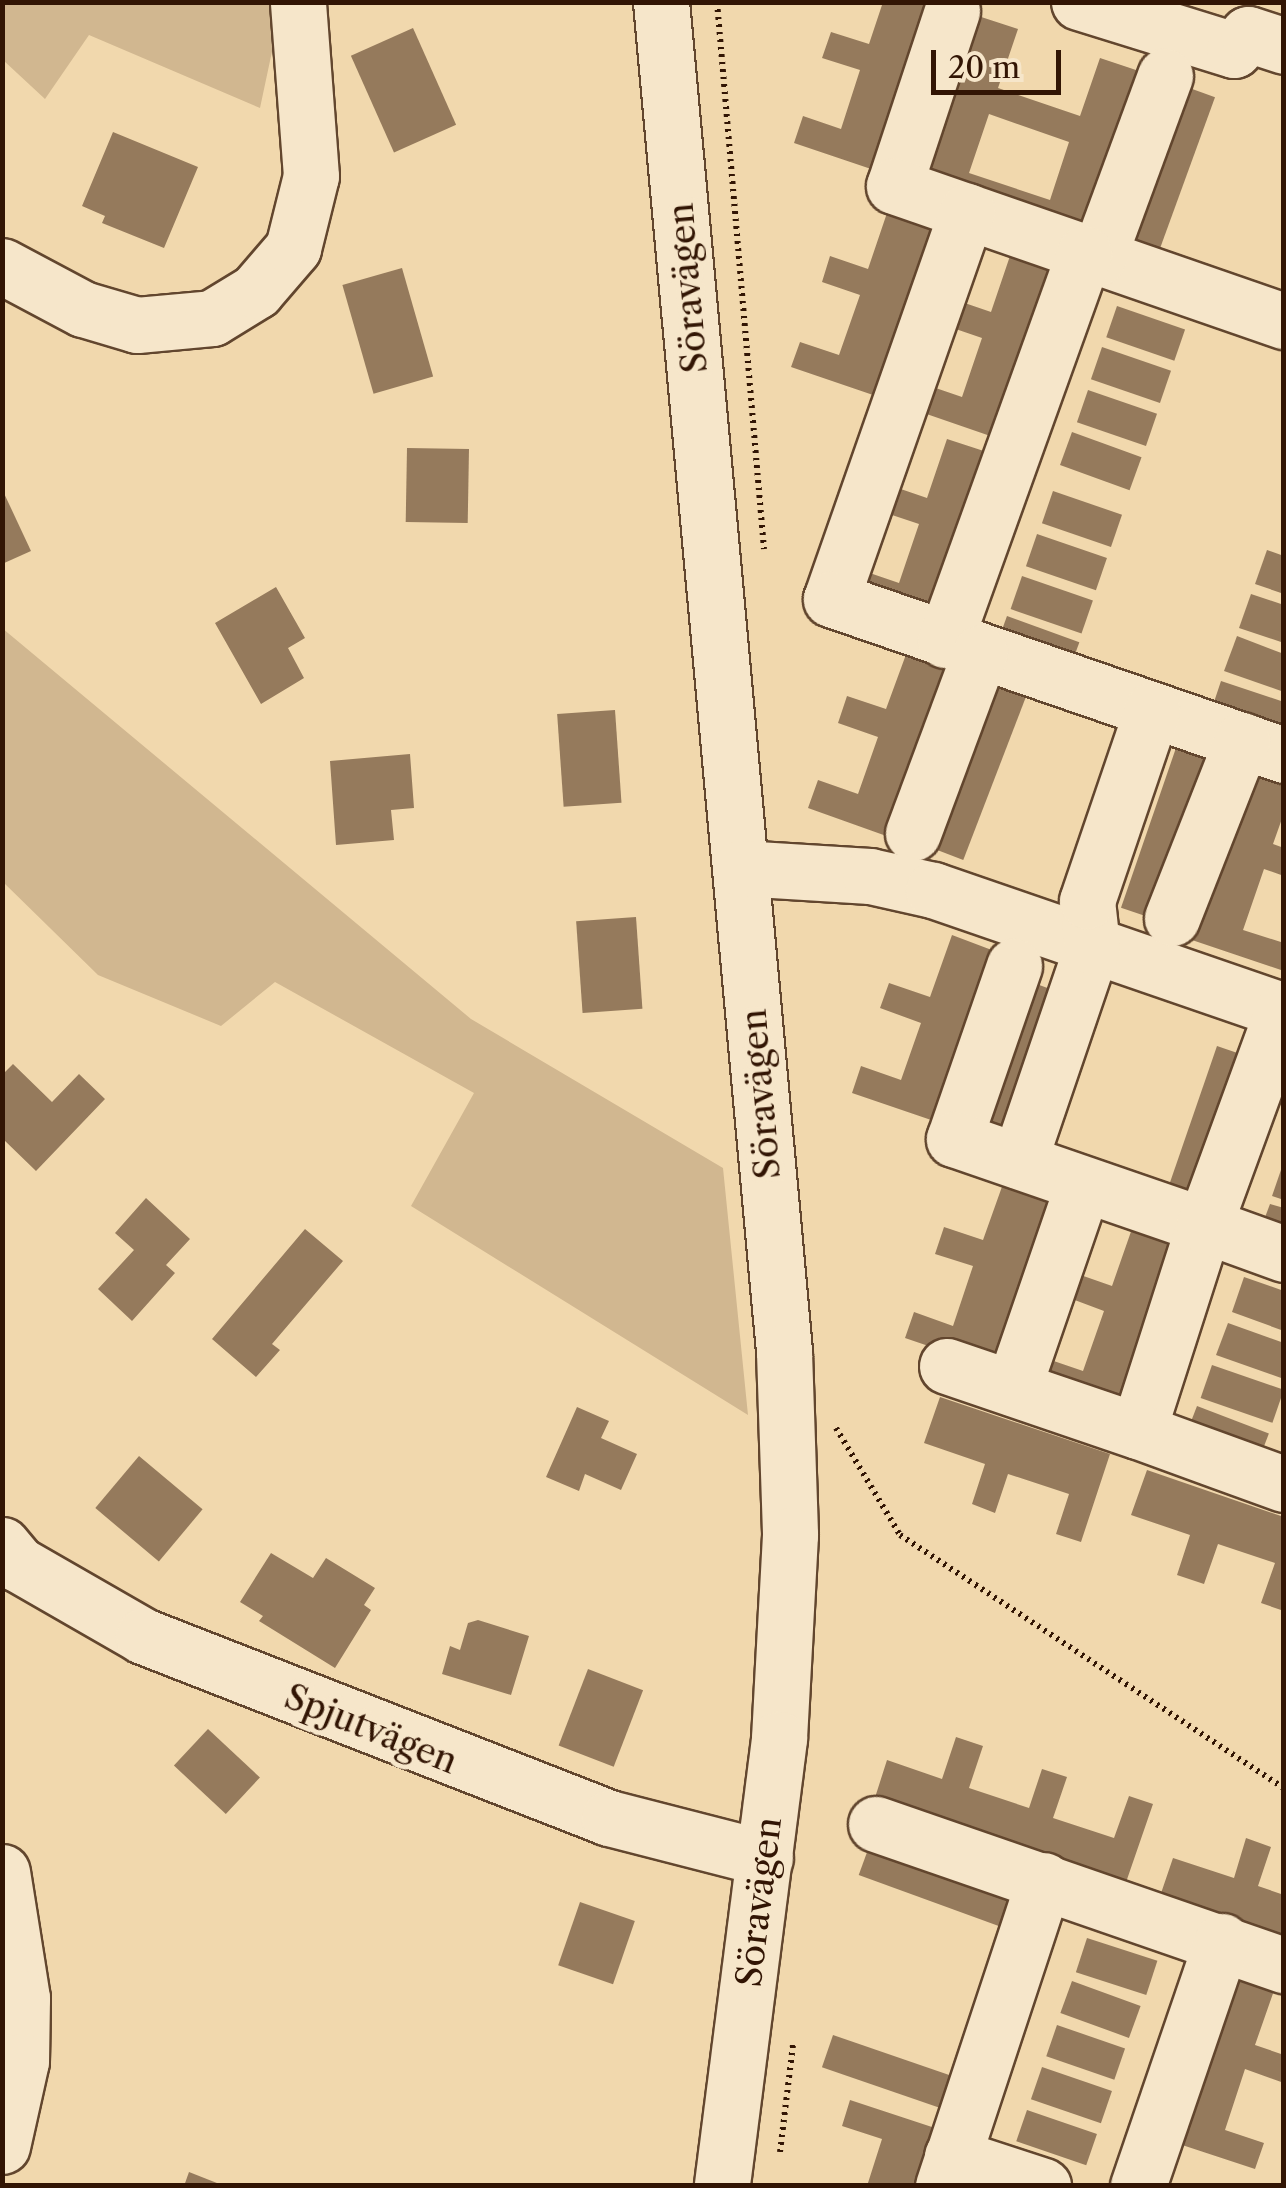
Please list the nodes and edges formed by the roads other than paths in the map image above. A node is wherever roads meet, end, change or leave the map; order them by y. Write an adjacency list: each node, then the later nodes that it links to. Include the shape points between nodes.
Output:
1 (298, 2): 9 (street, via 311,176 293,248 256,291 212,318 137,325 83,308)
2 (662, 2): 15 (street, Söravägen)
3 (1079, 2): 5 (street, via 1234,50 1248,34)
4 (952, 11): 7 (street, via 894,186)
5 (1284, 46)
6 (1165, 76): 8 (street)
7 (966, 212): 8 (street); 11 (street, via 832,599)
8 (1091, 255): 10 (street); 11 (street)
9 (2, 266)
10 (1284, 321)
11 (963, 647): 12 (street); 14 (street)
12 (1152, 710): 13 (street); 17 (street)
13 (1263, 748): 16 (street)
14 (913, 833)
15 (740, 868): 17 (street, via 870,876); 30 (street, Söravägen, via 784,1352 790,1535)
16 (1172, 918)
17 (1090, 923): 19 (street); 20 (street)
18 (1014, 966): 20 (street, via 954,1138)
19 (1283, 1012): 22 (street)
20 (1019, 1160): 21 (street)
21 (1083, 1185): 22 (street); 25 (street)
22 (1204, 1225): 23 (street); 26 (street)
23 (1284, 1254)
24 (947, 1366): 25 (street)
25 (1014, 1388): 26 (street)
26 (1138, 1431): 27 (street)
27 (1284, 1484)
28 (8, 1564): 30 (street, Spjutvägen, via 142,1636 453,1762 610,1818)
29 (876, 1824): 32 (street)
30 (765, 1858): 37 (street, Söravägen)
31 (2, 1872): 35 (street, via 22,1998 21,2061)
32 (1044, 1880): 33 (street); 36 (street)
33 (1222, 1941): 34 (street); 39 (street)
34 (1284, 1964)
35 (2, 2146)
36 (948, 2171): 38 (street)
37 (722, 2186)
38 (1043, 2186)
39 (1138, 2186)

